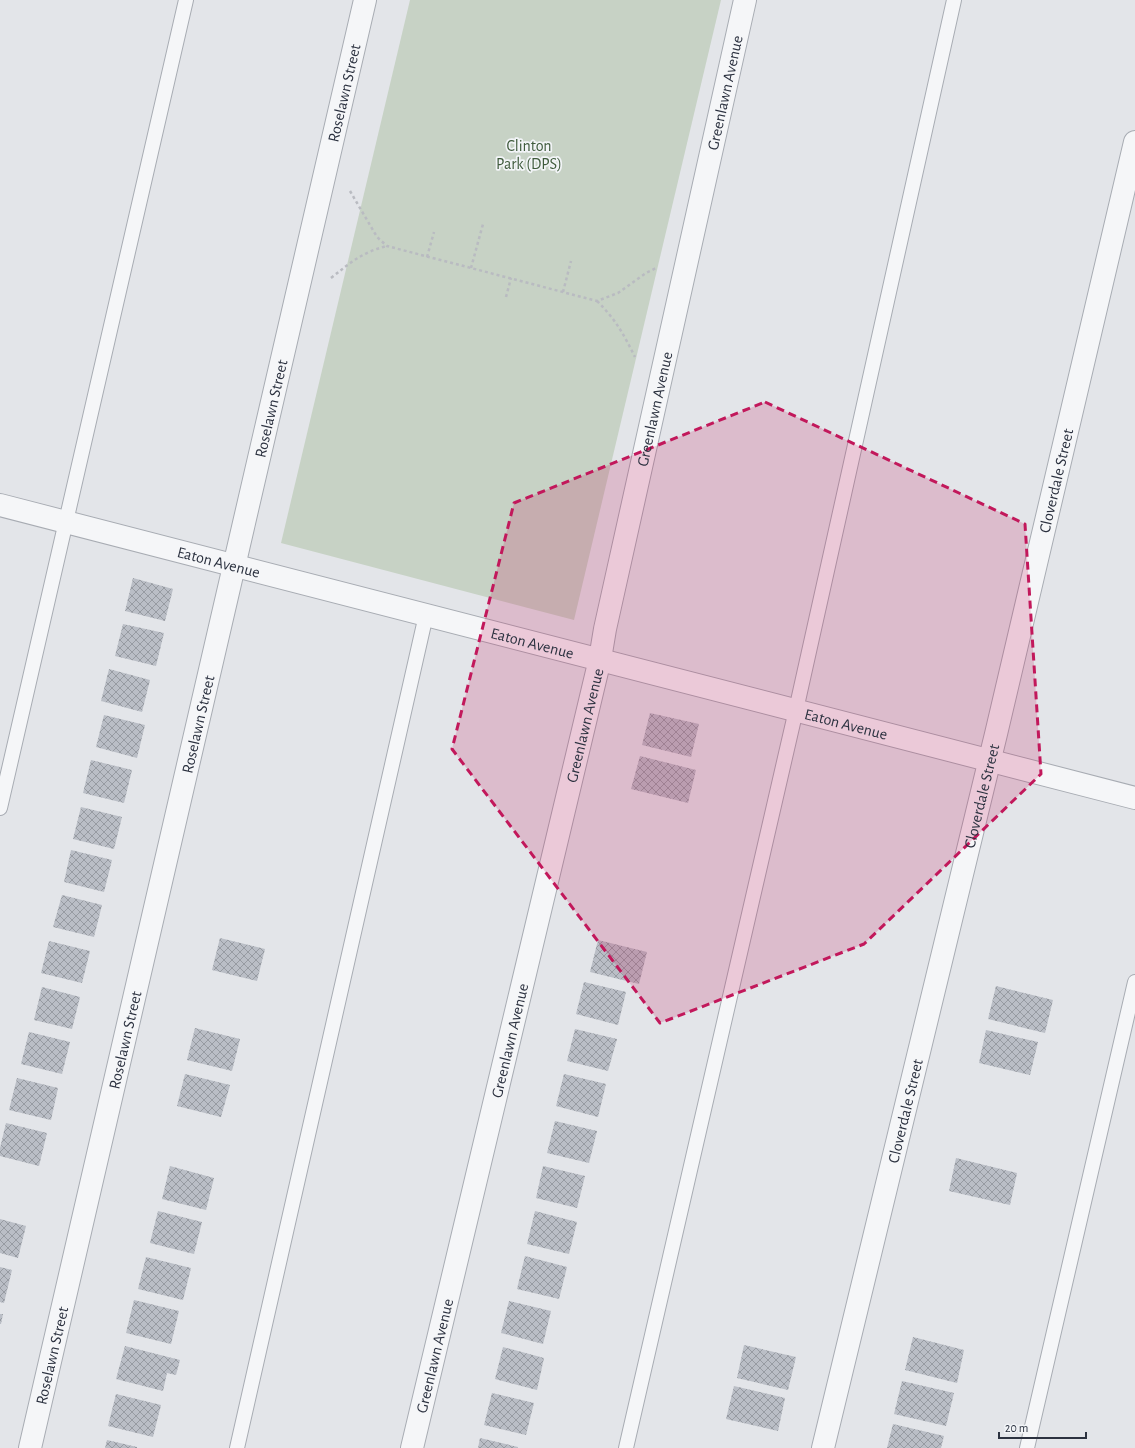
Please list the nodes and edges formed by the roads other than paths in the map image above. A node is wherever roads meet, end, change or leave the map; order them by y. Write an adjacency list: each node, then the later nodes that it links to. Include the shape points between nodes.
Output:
1 (186, 0): 7 (lane)
2 (365, 0): 8 (street, Roselawn Street)
3 (745, 0): 10 (street, Greenlawn Avenue)
4 (954, 0): 11 (lane)
5 (1135, 142): 12 (street, Cloverdale Street)
6 (0, 505): 7 (street, Eaton Avenue)
7 (66, 522): 8 (street, Eaton Avenue); 14 (lane)
8 (234, 566): 9 (street, Eaton Avenue); 16 (street, Roselawn Street)
9 (426, 614): 10 (street, Eaton Avenue); 17 (lane)
10 (600, 659): 11 (street, Eaton Avenue); 18 (street, Greenlawn Avenue)
11 (796, 710): 12 (street, Eaton Avenue); 19 (lane)
12 (990, 759): 13 (street, Eaton Avenue); 20 (street, Cloverdale Street)
13 (1135, 798)
14 (0, 808)
15 (1135, 982): 21 (lane)
16 (30, 1448)
17 (237, 1448)
18 (412, 1448)
19 (626, 1448)
20 (823, 1448)
21 (1027, 1448)

